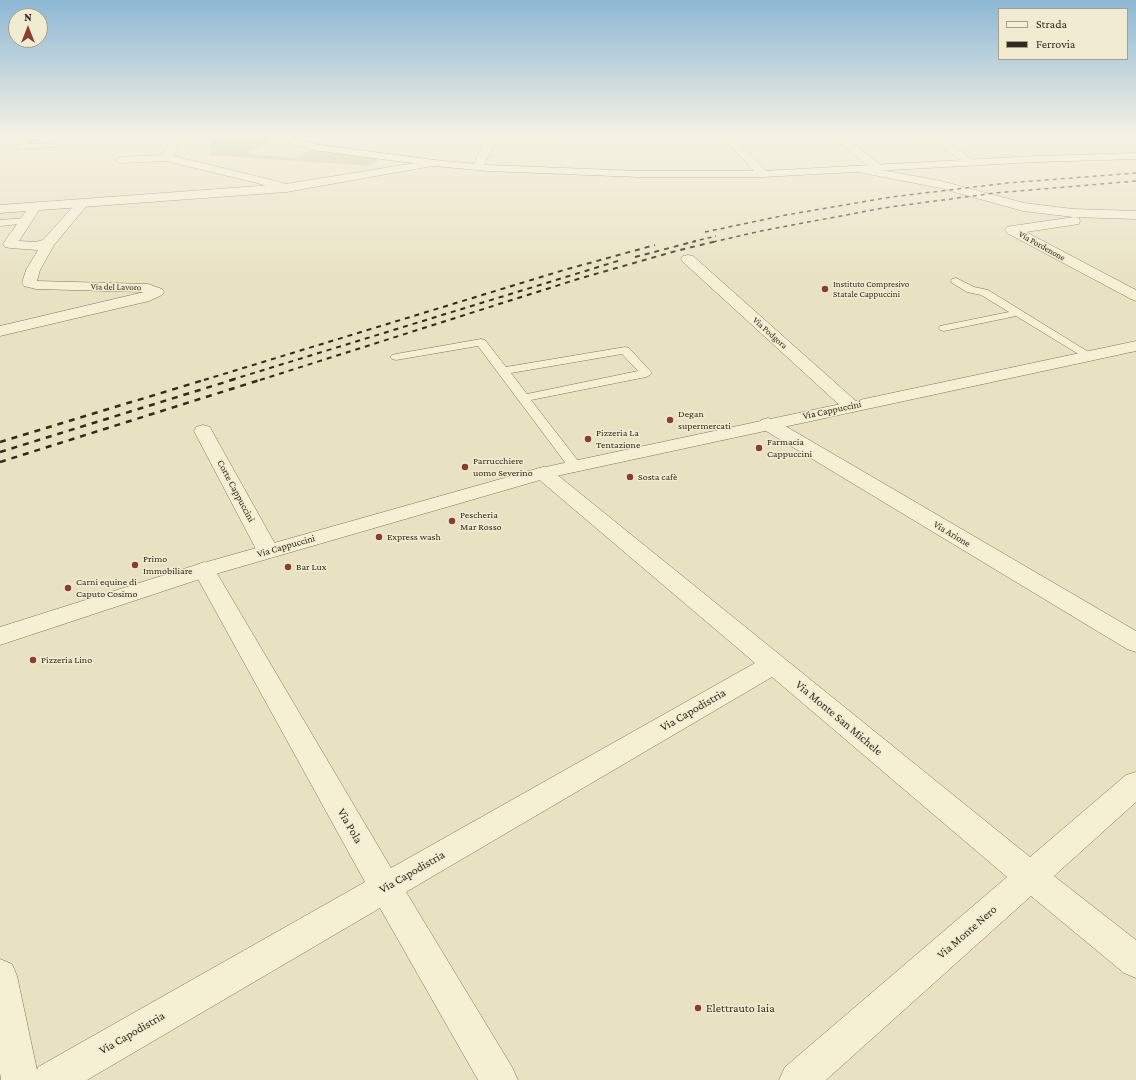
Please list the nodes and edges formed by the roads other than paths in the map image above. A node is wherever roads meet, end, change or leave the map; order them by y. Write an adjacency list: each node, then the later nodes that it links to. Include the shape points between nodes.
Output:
1 (278, 185): 4 (street)
2 (300, 185): 4 (street)
3 (943, 185): 8 (street, via 1023,206)
4 (286, 188): 5 (street)
5 (82, 204): 6 (street); 14 (street, Via del Lavoro)
6 (35, 207): 7 (street); 12 (street)
7 (0, 209)
8 (1073, 213): 10 (street); 11 (street)
9 (1136, 215): 10 (street)
10 (1120, 216): 11 (street, Via Pordenone)
11 (1085, 220): 18 (street, Via Pordenone, via 1012,230)
12 (26, 221): 13 (lane); 15 (street)
13 (0, 222)
14 (48, 242): 15 (street, via 35,246); 21 (street, Via del Lavoro, via 32,270 29,282 36,285 148,288 157,292 144,298)
15 (5, 246)
16 (688, 259): 27 (street, Via Podgora)
17 (956, 281): 19 (lane, via 971,290 984,292)
18 (1136, 296)
19 (1017, 312): 20 (lane); 23 (lane)
20 (944, 328)
21 (0, 331)
22 (1136, 346): 23 (street, Via Cappuccini)
23 (1089, 356): 27 (street, Via Cappuccini)
24 (396, 357): 25 (lane, via 481,342)
25 (503, 371): 26 (lane); 26 (lane, via 624,350 646,373)
26 (524, 398): 30 (lane)
27 (852, 406): 28 (street, Via Cappuccini)
28 (768, 424): 30 (street, Via Cappuccini); 35 (street, Via Arione)
29 (204, 431): 32 (street, Corte Cappuccini)
30 (575, 466): 31 (street, Via Cappuccini)
31 (543, 473): 32 (street, Via Cappuccini); 36 (street, Via Monte San Michele)
32 (268, 551): 33 (street, Via Cappuccini)
33 (204, 570): 34 (street, Via Cappuccini); 39 (street, Via Pola)
34 (0, 636)
35 (1136, 643)
36 (774, 664): 38 (street, Via Monte San Michele); 39 (street, Via Capodistria)
37 (1136, 784): 38 (street, Via Monte Nero)
38 (1030, 876): 40 (street, Via Monte San Michele); 45 (street, Via Monte Nero)
39 (385, 887): 43 (street, Via Capodistria); 44 (street, Via Pola)
40 (1136, 961)
41 (0, 976): 42 (street)
42 (20, 1080)
43 (51, 1080)
44 (499, 1080)
45 (798, 1080)

